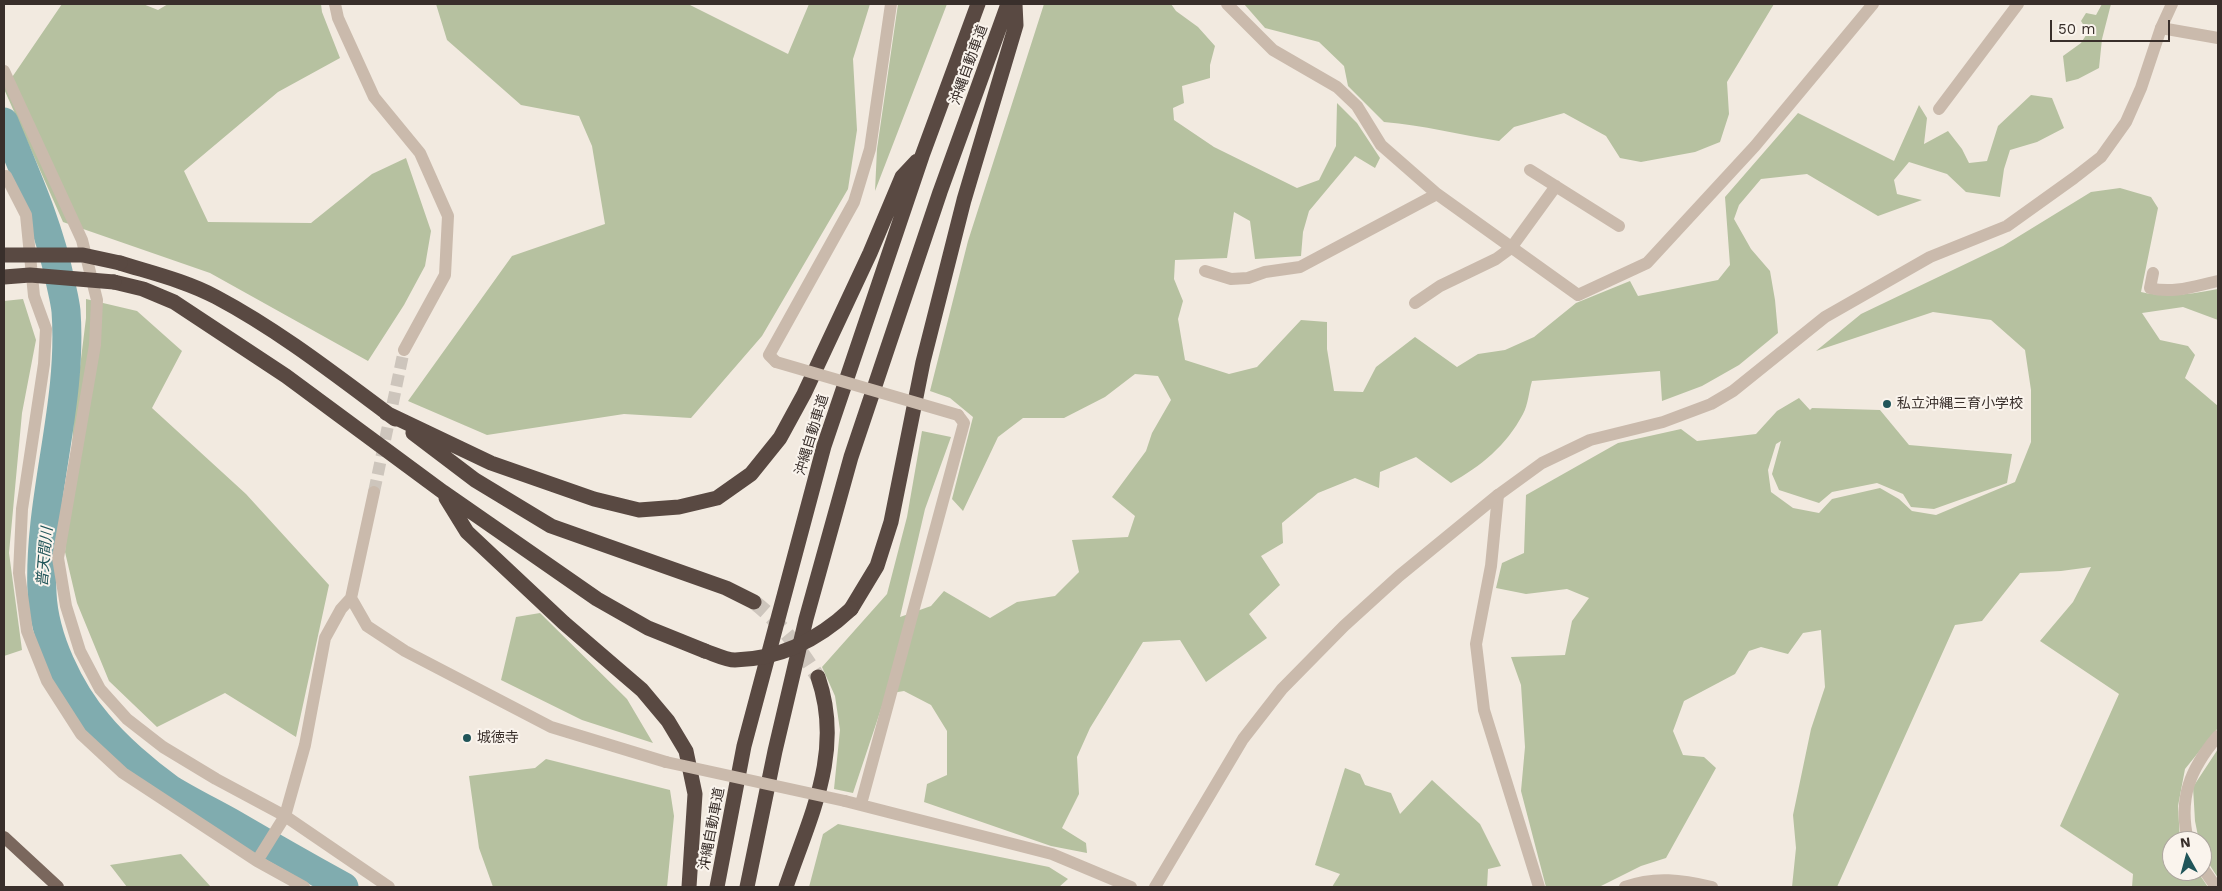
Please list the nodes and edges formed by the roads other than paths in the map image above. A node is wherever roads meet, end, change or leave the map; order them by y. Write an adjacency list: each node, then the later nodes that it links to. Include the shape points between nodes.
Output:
1 (335, 4): 27 (street, via 338,18 374,97 420,153 448,216 445,275)
2 (891, 4): 36 (street, bridge, via 870,149 854,202 769,355 776,362 958,415 964,423)
3 (978, 4): 14 (highway, 沖縄自動車道)
4 (1008, 4): 46 (highway, 沖縄自動車道, via 940,192 851,457 806,619)
5 (1015, 4): 30 (highway, bridge, via 1016,25 964,200 925,353 891,522 877,566 851,609 831,628 806,643 770,655 734,660 705,651 648,628 597,599)
6 (1227, 4): 18 (street, via 1273,50 1337,87 1357,106 1381,145)
7 (1873, 4): 20 (street, via 1755,146 1647,263 1578,296)
8 (2018, 4): 13 (street)
9 (2172, 4): 10 (street)
10 (2161, 28): 11 (street); 31 (street, via 2126,122 2101,157 2007,226 1930,257 1825,317 1733,391 1711,404 1663,422 1590,440 1565,450)
11 (2218, 38)
12 (4, 71): 37 (street, via 82,240 97,300 95,345 58,558 66,606 80,651 100,689 127,719 163,747)
13 (1939, 109)
14 (922, 156): 28 (highway, via 902,177 870,253 780,438 751,474 717,498 679,507 639,510 594,499 491,463); 45 (highway, 沖縄自動車道, via 824,446 744,746)
15 (1530, 170): 17 (street)
16 (4, 174): 40 (street, via 26,215 34,296 46,329 44,364 22,509 18,573 27,631 47,681 90,744 123,773)
17 (1556, 186): 19 (street); 20 (street)
18 (1437, 194): 20 (street); 22 (street, via 1300,267 1231,279)
19 (1619, 226)
20 (1511, 248): 26 (street)
21 (4, 255): 28 (highway, bridge, via 83,255 186,284 215,296 305,351)
22 (1205, 271)
23 (2153, 273): 25 (street, via 2150,288 2162,291)
24 (4, 277): 30 (highway, bridge, via 30,275 114,282 143,289 174,302 286,376)
25 (2218, 281)
26 (1415, 303)
27 (404, 350)
28 (386, 413): 33 (highway, via 475,480 551,526 726,588)
29 (374, 492): 32 (street)
30 (443, 492): 44 (highway, via 467,532 564,623 642,690 668,721 686,752 695,794)
31 (1498, 494): 49 (street, via 1399,576 1282,689 1243,739); 50 (street, via 1491,566 1476,644 1484,710)
32 (351, 598): 36 (street, bridge, via 367,626 405,651 551,727 666,762); 37 (street, via 325,638 305,745)
33 (754, 602)
34 (818, 677): 47 (highway, via 826,700 829,732 825,769)
35 (2218, 736): 38 (street, via 2192,775 2184,804)
36 (861, 804): 48 (street, via 1052,854)
37 (284, 817): 40 (street); 43 (street)
38 (2186, 831)
39 (4, 837): 41 (main road)
40 (257, 860): 42 (street)
41 (58, 887)
42 (304, 887)
43 (389, 887)
44 (689, 887)
45 (717, 887)
46 (747, 887)
47 (786, 887)
48 (1131, 887)
49 (1154, 887)
50 (1539, 887)
51 (1625, 887): 52 (street, via 1640,881 1665,879)
52 (1712, 887)

